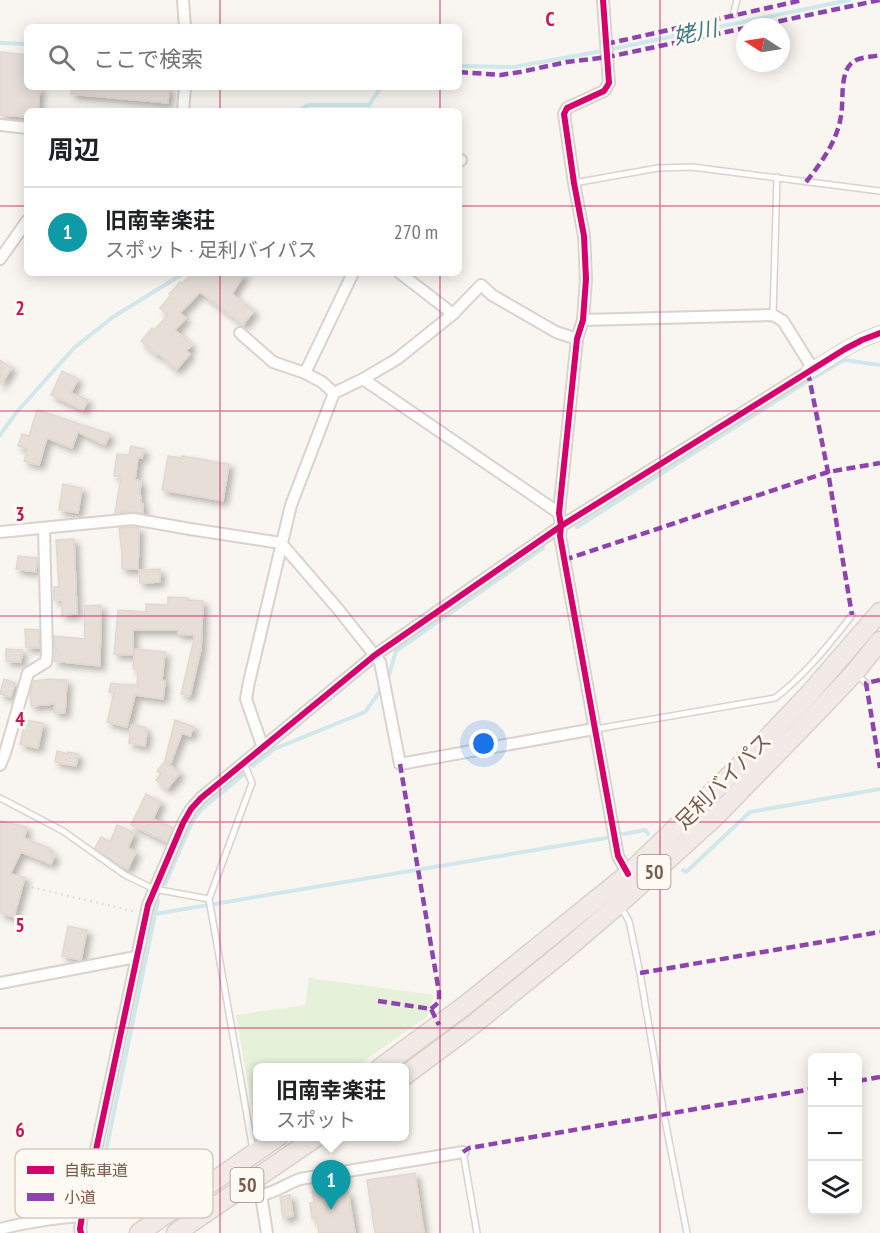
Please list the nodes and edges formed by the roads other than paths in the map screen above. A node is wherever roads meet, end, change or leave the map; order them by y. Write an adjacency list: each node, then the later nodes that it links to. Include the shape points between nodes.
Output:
1 (183, 0): 5 (street)
2 (603, 0): 11 (street, via 609,83 604,91 567,108 564,114)
3 (737, 0): 4 (lane)
4 (733, 15)
5 (185, 24)
6 (185, 90): 7 (street)
7 (183, 108)
8 (0, 125): 9 (street)
9 (24, 128)
10 (777, 177): 11 (lane, via 671,167); 12 (lane); 18 (lane)
11 (574, 183): 19 (street, via 584,236)
12 (880, 191)
13 (24, 225): 14 (street)
14 (0, 259)
15 (351, 276): 24 (street)
16 (404, 276): 17 (street)
17 (453, 314): 22 (street, via 481,285 556,332); 25 (street, via 397,359)
18 (773, 315): 19 (street); 23 (street, via 783,321)
19 (583, 320): 22 (street)
20 (240, 333): 24 (street, via 273,362)
21 (880, 333): 23 (street)
22 (577, 339): 27 (street)
23 (810, 371): 28 (street)
24 (305, 373): 26 (street)
25 (363, 379): 26 (street); 27 (street)
26 (334, 393): 31 (street, via 291,505)
27 (559, 513): 28 (street)
28 (561, 526): 35 (street); 37 (street)
29 (44, 528): 30 (street); 31 (street, via 133,519); 40 (street, via 46,662 28,673)
30 (0, 532)
31 (281, 543): 35 (street); 38 (street, via 246,699)
32 (880, 612): 36 (highway, 足利バイパス / 50)
33 (852, 615): 36 (lane)
34 (880, 641): 45 (highway, 足利バイパス / 50, via 860,678)
35 (375, 655): 37 (street, via 380,662 400,764); 38 (street)
36 (827, 660): 37 (lane, via 775,698); 42 (highway, 足利バイパス / 50, via 752,754)
37 (594, 729): 42 (street, via 618,856)
38 (263, 748): 39 (street)
39 (244, 763): 43 (street, via 191,809); 44 (lane, via 252,783)
40 (0, 765)
41 (0, 798): 43 (lane, via 63,831 125,875)
42 (628, 874): 48 (highway, 足利バイパス / 50, via 467,1004)
43 (154, 889): 44 (lane); 46 (street)
44 (209, 899): 54 (lane)
45 (619, 904): 49 (highway, 足利バイパス / 50); 68 (lane, via 629,921 640,973)
46 (136, 957): 47 (street); 52 (street)
47 (0, 983)
48 (387, 1063)
49 (409, 1073)
50 (273, 1141): 54 (highway, 50)
51 (313, 1141): 56 (highway, 50)
52 (96, 1149)
53 (463, 1152): 56 (street, via 300,1179 269,1194); 67 (lane)
54 (254, 1153): 55 (highway, 50)
55 (213, 1182)
56 (257, 1188): 57 (highway, 50); 66 (street)
57 (213, 1212)
58 (55, 1218): 62 (street)
59 (82, 1218): 63 (street)
60 (161, 1218): 64 (highway, 50)
61 (203, 1218): 65 (highway, 50)
62 (0, 1229)
63 (81, 1233)
64 (139, 1233)
65 (176, 1233)
66 (267, 1233)
67 (477, 1233)
68 (687, 1233)

